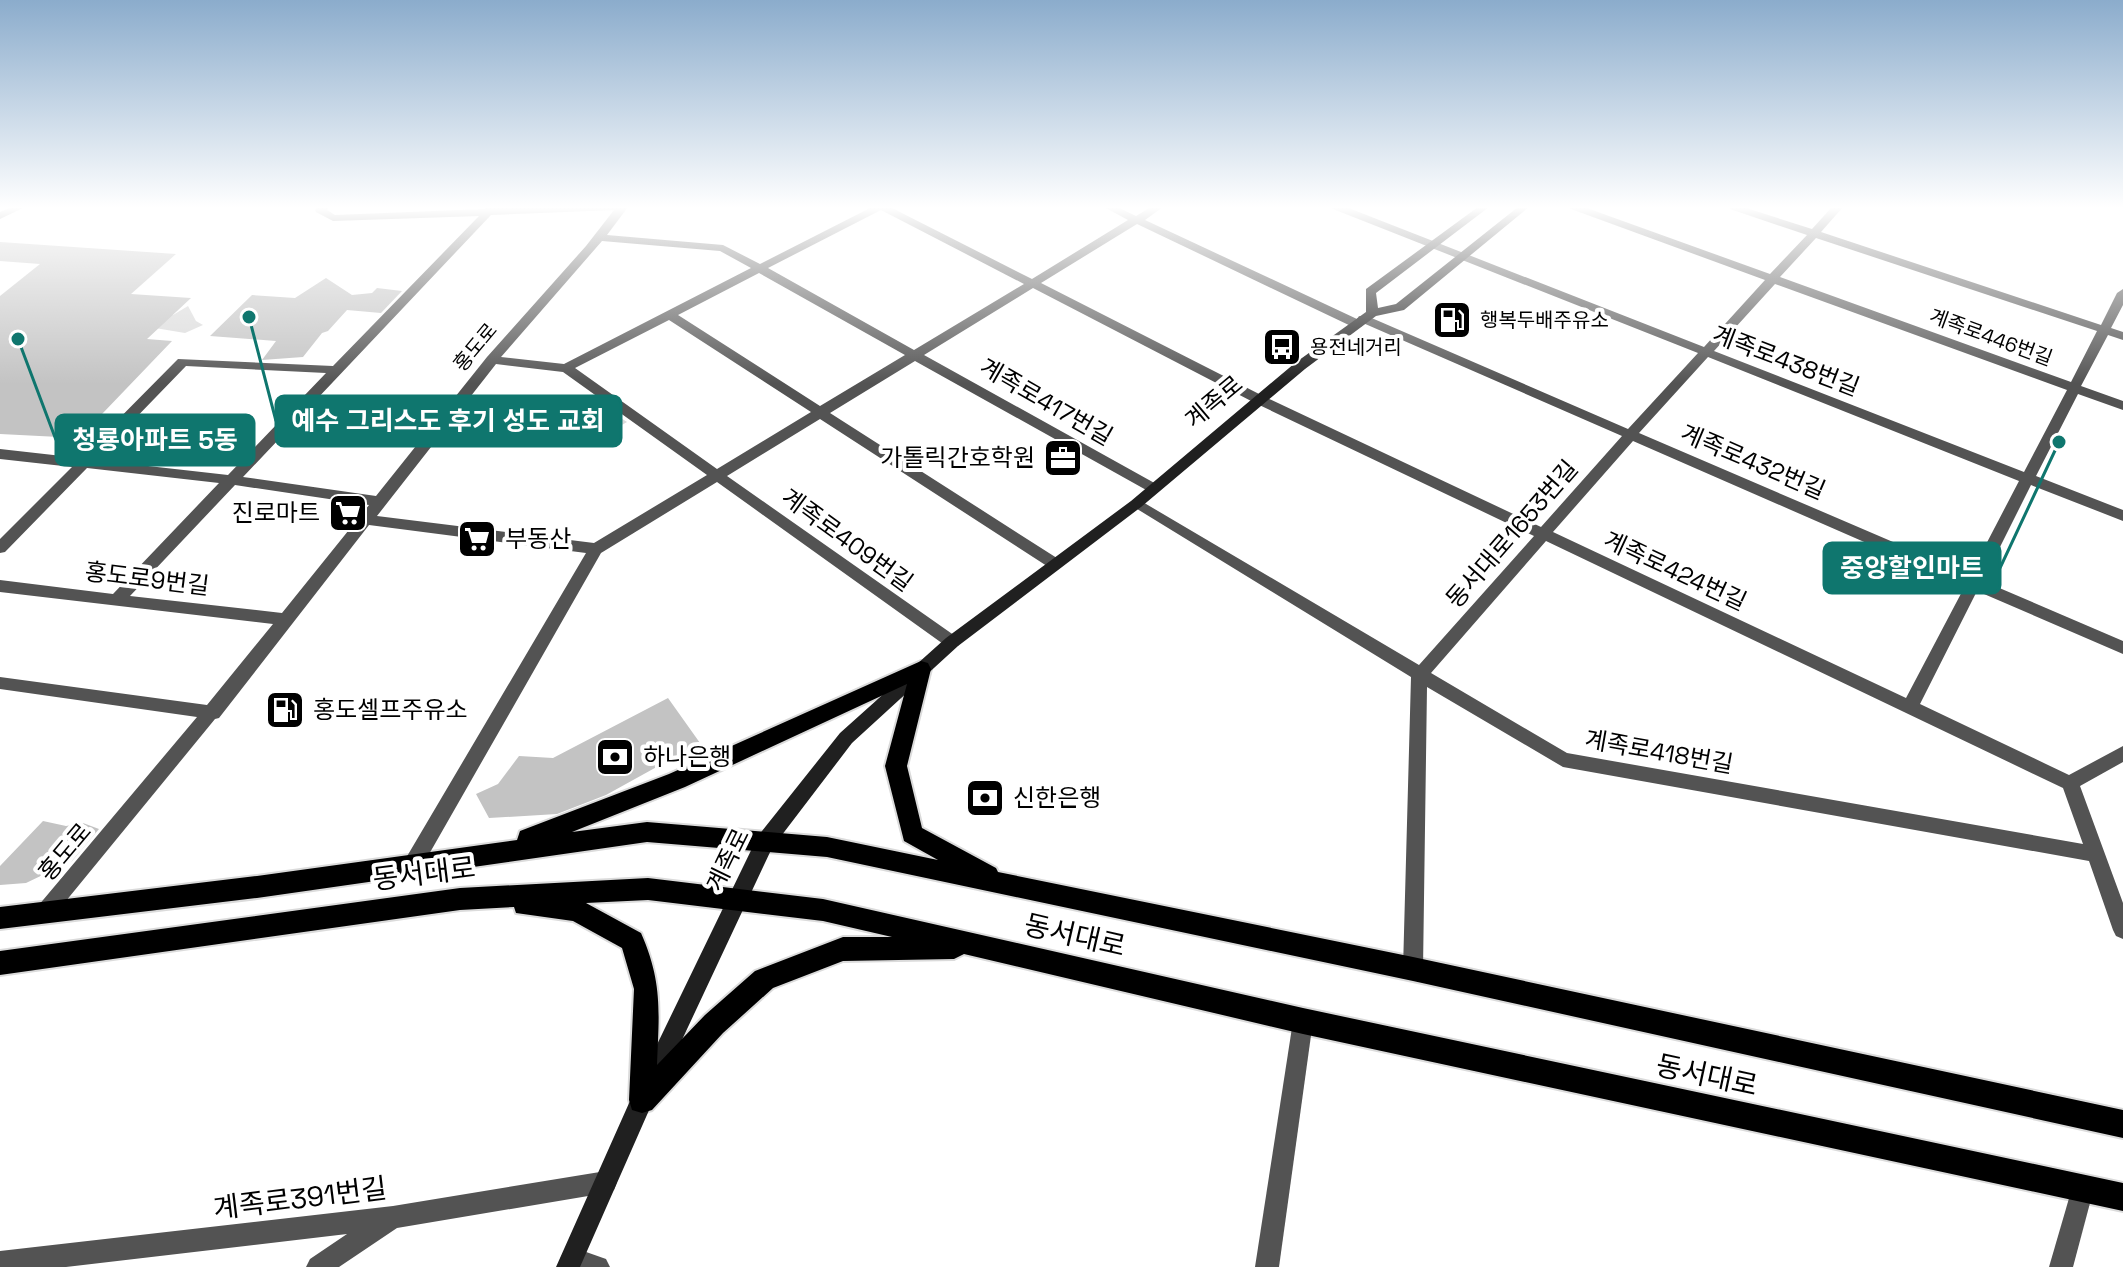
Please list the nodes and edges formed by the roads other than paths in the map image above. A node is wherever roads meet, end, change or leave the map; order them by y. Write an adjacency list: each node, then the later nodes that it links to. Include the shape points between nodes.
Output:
1 (435, 266): 26 (street)
2 (576, 266): 24 (street, 홍도로)
3 (757, 266): 14 (street, 계족로417번길)
4 (764, 266): 14 (street)
5 (1002, 266): 16 (street, 계족로424번길)
6 (1060, 266): 16 (street)
7 (1245, 266): 19 (street, 계족로432번길)
8 (1404, 266): 19 (main road, 계족로, via 1370,292)
9 (1450, 266): 19 (main road, 계족로, via 1400,307)
10 (1488, 266): 23 (street, 계족로438번길)
11 (1738, 266): 15 (street, 계족로446번길)
12 (1785, 266): 15 (street, 동서대로1653번길)
13 (1911, 266): 20 (street)
14 (760, 268): 18 (street); 22 (street, 계족로417번길)
15 (1773, 279): 23 (street, 동서대로1653번길); 27 (street, 계족로446번길)
16 (1034, 282): 22 (street); 28 (street, 계족로424번길)
17 (2123, 293): 20 (street)
18 (669, 315): 25 (street); 30 (street)
19 (1364, 319): 28 (main road, 계족로); 31 (street, 계족로432번길)
20 (2102, 329): 21 (street); 27 (street)
21 (2123, 336)
22 (917, 353): 30 (street); 37 (street, 계족로417번길)
23 (1707, 353): 31 (street, 동서대로1653번길); 35 (street, 계족로438번길)
24 (492, 360): 25 (street, 계족로409번길); 38 (street, 홍도로)
25 (566, 368): 34 (street, 계족로409번길)
26 (334, 370): 33 (street, via 183,362); 36 (street)
27 (2073, 388): 29 (street, 계족로446번길); 35 (street)
28 (1260, 400): 37 (main road, 계족로); 42 (street, 계족로424번길)
29 (2123, 406)
30 (819, 412): 34 (street); 45 (street)
31 (1632, 433): 42 (street, 동서대로1653번길); 46 (street, 계족로432번길)
32 (0, 454): 33 (street)
33 (84, 462): 36 (street); 43 (street)
34 (717, 474): 44 (street, 동서대로); 50 (street, 계족로409번길)
35 (2027, 479): 40 (street, 계족로438번길); 46 (street)
36 (232, 480): 38 (street); 48 (street)
37 (1153, 488): 39 (main road, 계족로)
38 (381, 502): 41 (street, 홍도로)
39 (1136, 504): 45 (main road, 계족로); 53 (street, 계족로418번길)
40 (2123, 516)
41 (366, 520): 44 (street); 49 (street, 홍도로)
42 (1542, 535): 53 (street, 동서대로1653번길); 55 (street, 계족로424번길)
43 (0, 548)
44 (596, 549): 62 (street, 동서대로)
45 (1055, 564): 50 (main road, 계족로)
46 (1973, 581): 51 (street, 계족로432번길); 55 (street)
47 (0, 586): 48 (street, 홍도로9번길)
48 (116, 600): 49 (street, 홍도로9번길)
49 (289, 620): 56 (street, 홍도로)
50 (952, 642): 52 (main road, 계족로)
51 (2123, 648)
52 (921, 669): 59 (main road, 계족로, via 846,738); 61 (main road, via 704,771 597,816); 63 (main road, via 896,766 912,834)
53 (1419, 676): 60 (street, 계족로418번길, via 1563,760); 71 (street)
54 (0, 683): 56 (street)
55 (1910, 707): 58 (street, 계족로424번길)
56 (213, 713): 66 (street, 홍도로)
57 (2123, 753): 58 (street)
58 (2070, 783): 60 (street)
59 (765, 842): 61 (main road, 동서대로, via 647,832); 63 (main road, 동서대로, via 827,847); 65 (main road, 계족로)
60 (2094, 854): 68 (street)
61 (479, 855): 62 (main road, 동서대로)
62 (413, 864): 66 (main road, 동서대로)
63 (1011, 887): 71 (main road, 동서대로)
64 (460, 899): 65 (main road, 동서대로, via 648,889); 70 (main road, 동서대로); 73 (main road, via 576,910 632,941 647,989)
65 (740, 900): 69 (main road, 동서대로, via 823,910); 73 (main road, 계족로)
66 (45, 912): 67 (main road, 동서대로)
67 (0, 918)
68 (2123, 930)
69 (985, 947): 72 (main road, 동서대로); 73 (main road, via 843,949 764,979)
70 (5, 967)
71 (1413, 969): 74 (main road, 동서대로)
72 (1303, 1021): 76 (main road, 동서대로); 83 (street)
73 (642, 1100): 75 (main road, 계족로)
74 (2123, 1124)
75 (606, 1182): 78 (street, 계족로391번길); 80 (main road, 계족로)
76 (2083, 1188): 77 (main road, 동서대로); 84 (street)
77 (2123, 1197)
78 (393, 1217): 79 (street, 계족로391번길); 81 (street)
79 (0, 1263)
80 (570, 1263): 82 (street)
81 (318, 1267)
82 (598, 1267)
83 (1267, 1267)
84 (2061, 1267)

